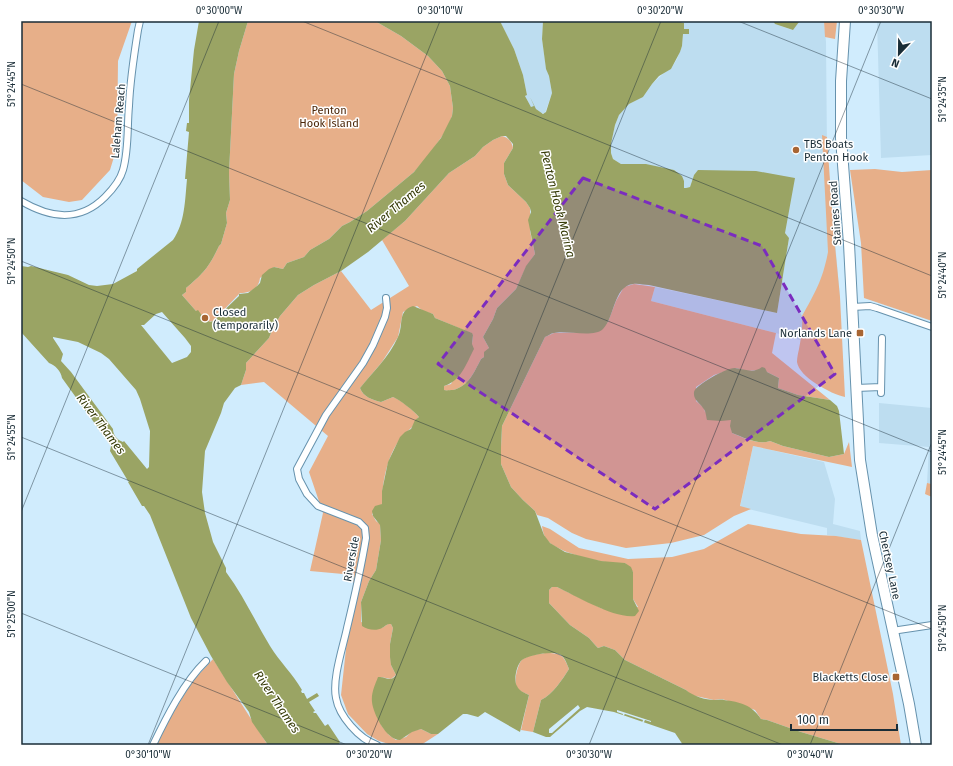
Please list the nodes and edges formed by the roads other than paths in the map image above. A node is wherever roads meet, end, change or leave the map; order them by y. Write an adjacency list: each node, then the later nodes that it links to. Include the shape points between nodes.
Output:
1 (140, 21): 3 (street, Laleham Reach, via 124,168 117,183 101,201 78,214 66,215 38,210)
2 (845, 21): 5 (main road, Staines Road, via 841,138)
3 (21, 201)
4 (386, 298): 13 (street, Riverside, via 387,311 373,345 326,415 297,469 307,494 318,506 360,522 365,528 366,542 338,668 336,698 342,713 357,734)
5 (852, 307): 6 (street, via 870,306); 8 (main road, Chertsey Lane)
6 (932, 327)
7 (882, 338): 8 (street, via 881,390)
8 (856, 388): 10 (main road, Chertsey Lane, via 860,460 872,535)
9 (932, 625): 10 (street)
10 (892, 631): 14 (main road, Chertsey Lane)
11 (206, 661): 12 (street, via 189,682 162,725)
12 (153, 745)
13 (376, 745)
14 (916, 745)

